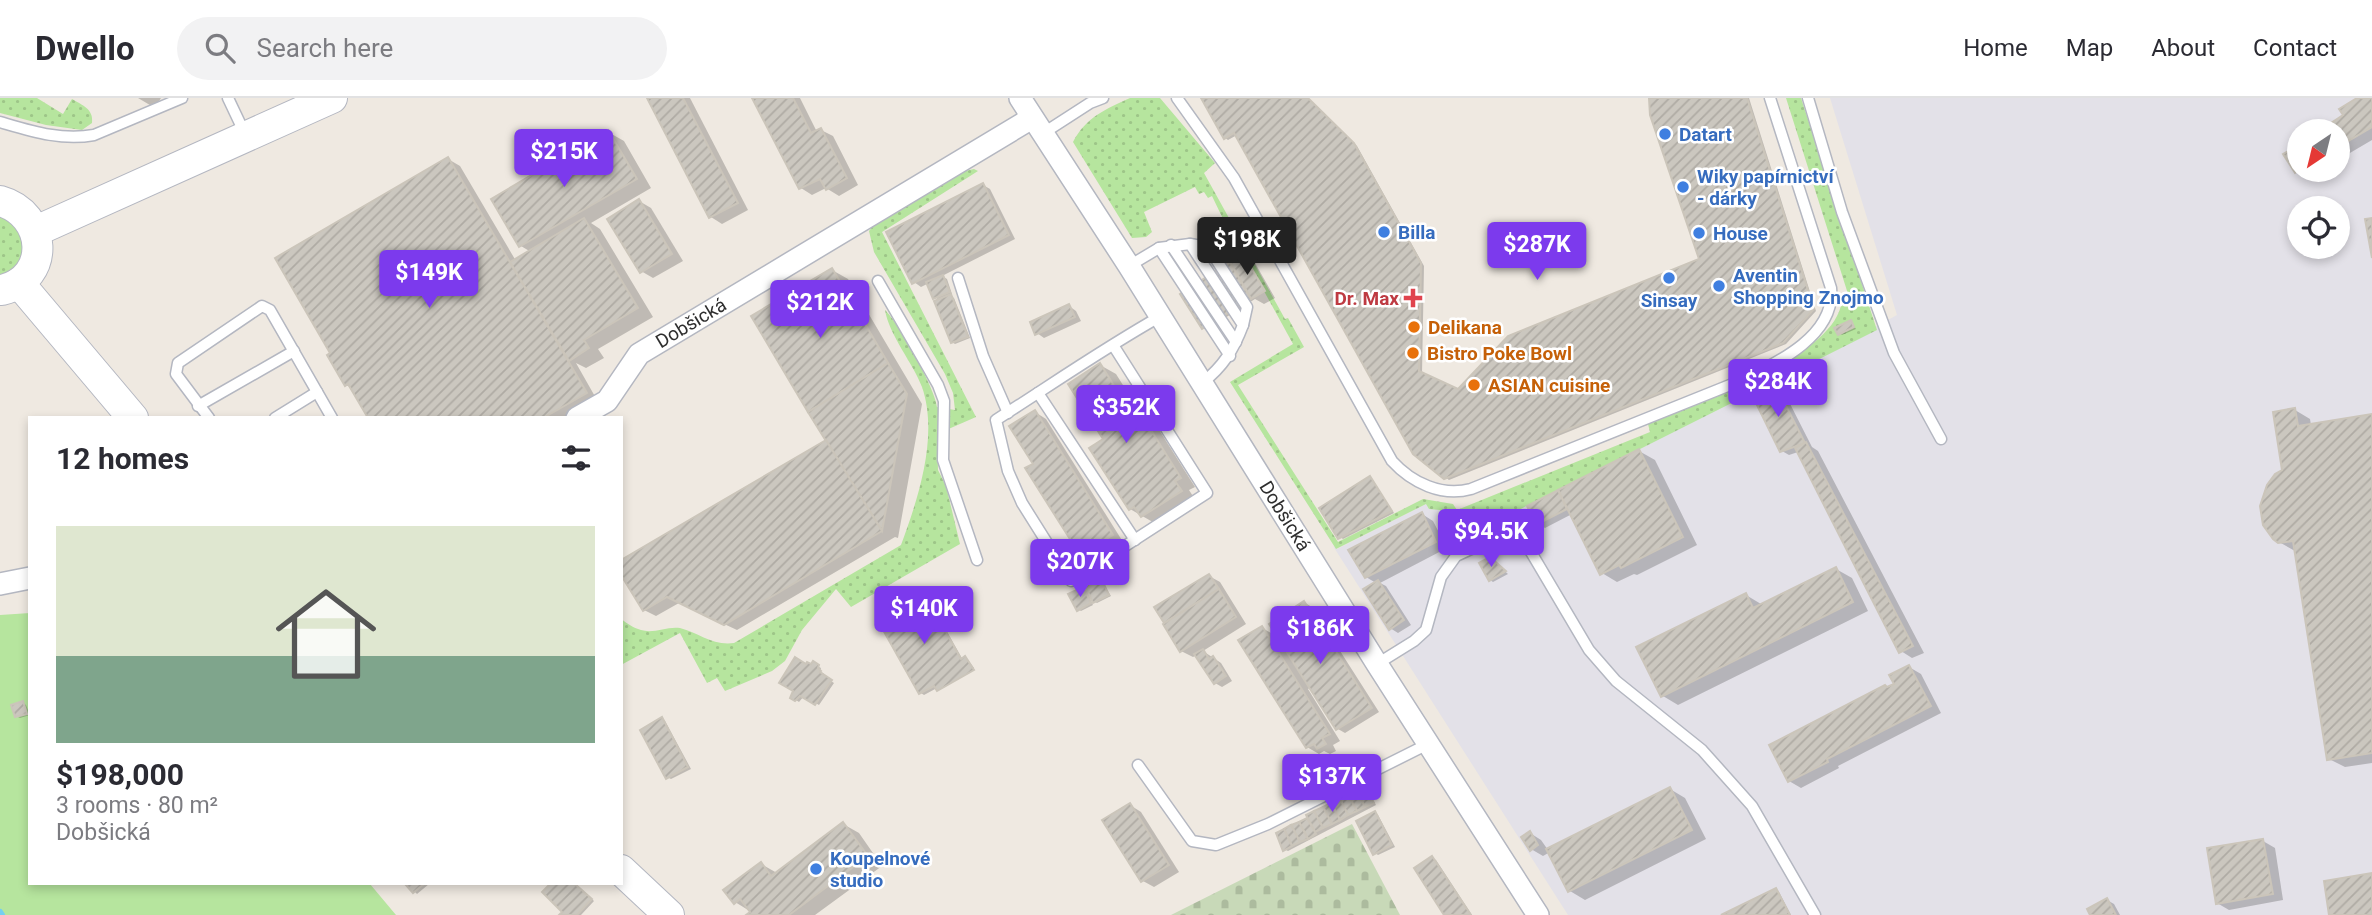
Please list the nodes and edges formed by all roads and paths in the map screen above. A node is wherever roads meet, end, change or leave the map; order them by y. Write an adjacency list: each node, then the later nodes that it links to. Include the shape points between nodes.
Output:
1 (182, 98): 10 (lane, via 84,137 53,136)
2 (228, 98): 12 (lane)
3 (332, 98): 12 (main road)
4 (1020, 98): 11 (street, Dobšická)
5 (1103, 98): 9 (lane)
6 (1177, 98): 7 (lane, via 1234,178 1392,461 1422,484 1451,492 1471,489 1740,381 1779,363 1824,321 1831,303 1830,288)
7 (1770, 98)
8 (1808, 98): 36 (lane, via 1842,212 1894,353)
9 (1089, 100): 11 (lane)
10 (0, 122)
11 (1037, 126): 17 (street, Dobšická); 35 (street, Dobšická, via 639,354 607,401)
12 (246, 136): 14 (main road)
13 (0, 201): 14 (main road, via 21,210)
14 (36, 231): 20 (main road, via 36,260 30,272)
15 (1171, 245): 16 (lane); 22 (lane); 22 (lane, via 1208,247 1247,307)
16 (1159, 248): 17 (lane); 25 (lane)
17 (1129, 266): 21 (street, Dobšická)
18 (958, 278): 30 (lane, via 983,356)
19 (878, 281): 38 (lane, via 944,401 943,460)
20 (10, 287): 31 (main road)
21 (1161, 316): 23 (lane); 26 (street, Dobšická)
22 (1236, 342): 25 (lane)
23 (1112, 345): 28 (lane); 37 (lane, via 1207,493)
24 (294, 351): 27 (lane); 29 (lane); 29 (lane, via 270,310 258,308 178,363 176,374)
25 (1230, 355): 26 (lane, via 1218,372)
26 (1202, 383): 41 (street, Dobšická)
27 (317, 392): 33 (lane); 34 (lane)
28 (1038, 393): 30 (lane); 37 (lane)
29 (198, 406): 32 (lane)
30 (1008, 413): 37 (lane, via 996,420 1008,471 1021,503 1071,581)
31 (130, 416)
32 (207, 416)
33 (278, 416)
34 (331, 416)
35 (581, 416)
36 (1941, 439)
37 (1135, 540)
38 (977, 560)
39 (28, 578): 40 (street)
40 (0, 584)
41 (1377, 664): 42 (street, Dobšická); 47 (lane, via 1426,630 1441,577 1457,556 1503,534 1516,536 1528,547 1589,650 1616,681 1702,750 1752,806)
42 (1428, 744): 43 (lane, via 1216,845 1192,842); 46 (street, Dobšická)
43 (1138, 765)
44 (623, 872): 45 (main road)
45 (669, 915)
46 (1538, 915)
47 (1815, 915)

